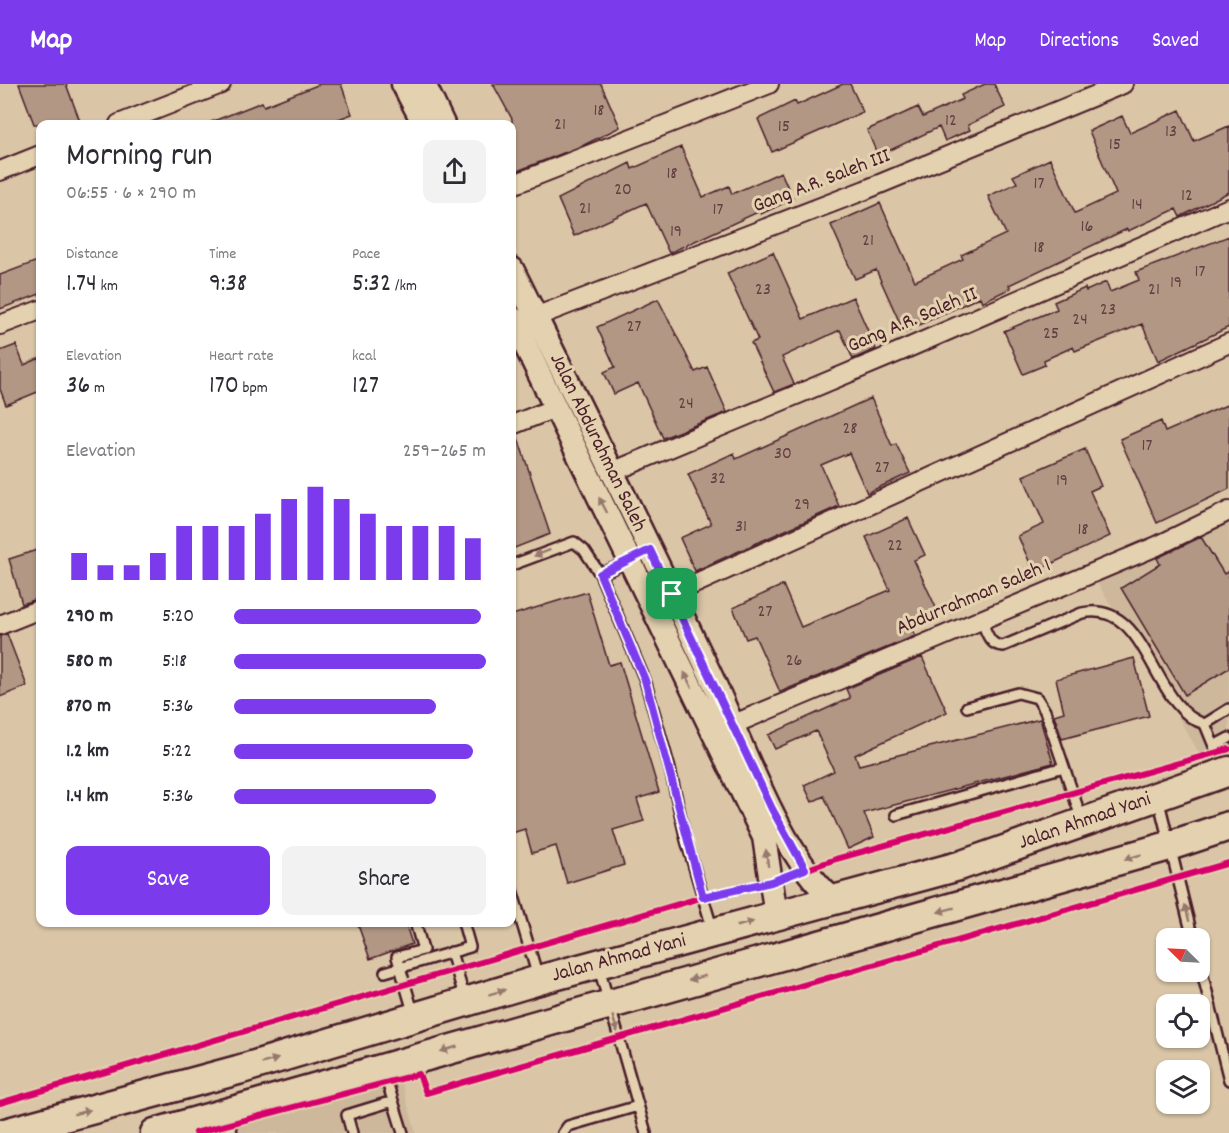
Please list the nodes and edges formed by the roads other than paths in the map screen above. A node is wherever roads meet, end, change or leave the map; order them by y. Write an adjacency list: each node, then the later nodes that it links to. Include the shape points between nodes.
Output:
1 (221, 84): 6 (street)
2 (403, 84): 7 (street)
3 (424, 84): 8 (street)
4 (769, 84): 11 (street)
5 (1123, 84): 15 (street, Gang A.R. Saleh III)
6 (129, 120)
7 (431, 120)
8 (432, 120)
9 (36, 157): 10 (street)
10 (0, 171)
11 (516, 183)
12 (1229, 208): 21 (street, Gang A.R. Saleh II)
13 (516, 277): 15 (street, Jalan Abdurahman Saleh)
14 (36, 312): 16 (street)
15 (536, 318): 21 (street, Jalan Abdurahman Saleh)
16 (0, 325)
17 (516, 326): 19 (street, Jalan Abdurahman Saleh)
18 (1229, 343): 26 (street)
19 (555, 408): 20 (street); 23 (street, Jalan Abdurahman Saleh, one-way to 19)
20 (516, 423)
21 (612, 472): 23 (street, Jalan Abdurahman Saleh)
22 (1229, 511): 28 (street, Abdurrahman Saleh 1, via 1157,546)
23 (641, 555): 25 (lane); 26 (street, Jalan Abdurahman Saleh); 36 (street, Jalan Abdurahman Saleh, one-way to 23)
24 (516, 564): 25 (lane, one-way to 24, via 574,542)
25 (600, 574): 50 (lane, via 645,680)
26 (672, 594): 32 (street, Jalan Abdurahman Saleh)
27 (36, 611): 29 (street)
28 (981, 619): 32 (street, Abdurrahman Saleh 1); 33 (lane, via 990,640 1004,646 1082,613 1111,614 1128,628 1188,716)
29 (0, 625)
30 (967, 707): 37 (lane, via 1018,693 1037,698)
31 (1229, 709): 33 (lane)
32 (734, 723): 36 (street, Jalan Abdurahman Saleh)
33 (1205, 724): 35 (lane)
34 (1229, 738): 35 (lane)
35 (1214, 746): 38 (lane)
36 (735, 754): 44 (street, Jalan Abdurahman Saleh, via 772,809 805,869); 46 (street, Jalan Abdurahman Saleh, one-way to 36, via 764,837)
37 (1064, 767): 40 (lane); 41 (lane)
38 (1227, 772): 39 (highway, Jalan Ahmad Yani)
39 (1158, 796): 41 (highway, Jalan Ahmad Yani); 43 (lane)
40 (896, 815)
41 (1082, 822): 44 (highway, Jalan Ahmad Yani, via 959,866)
42 (1229, 826): 43 (highway, Jalan Ahmad Yani)
43 (1169, 846): 49 (lane, one-way to 43); 58 (highway, Jalan Ahmad Yani, one-way to 58)
44 (834, 900): 46 (highway, Jalan Ahmad Yani)
45 (516, 903): 55 (lane)
46 (776, 915): 50 (highway, Jalan Ahmad Yani, one-way to 46)
47 (416, 927): 53 (lane, via 423,950 397,957)
48 (464, 927): 51 (lane, via 470,946)
49 (1190, 928)
50 (714, 933): 52 (highway, Jalan Ahmad Yani)
51 (451, 952): 53 (lane); 57 (lane)
52 (598, 966): 55 (highway, Jalan Ahmad Yani); 58 (lane)
53 (400, 968): 54 (lane); 59 (lane)
54 (385, 972)
55 (539, 980): 57 (highway, Jalan Ahmad Yani, one-way to 55)
56 (1204, 982): 61 (lane)
57 (466, 1002): 59 (highway, Jalan Ahmad Yani)
58 (608, 1003): 60 (highway, Jalan Ahmad Yani, one-way to 60); 63 (lane, one-way to 63)
59 (415, 1017): 65 (highway, Jalan Ahmad Yani, one-way to 59)
60 (385, 1075): 62 (lane); 64 (highway, Jalan Ahmad Yani)
61 (1229, 1080)
62 (393, 1101): 67 (lane, via 347,1115); 68 (lane)
63 (638, 1106): 69 (lane, via 568,1126); 70 (lane)
64 (228, 1123): 66 (highway, Jalan Ahmad Yani)
65 (11, 1132)
66 (154, 1133)
67 (352, 1133)
68 (403, 1133)
69 (562, 1133)
70 (646, 1133)

